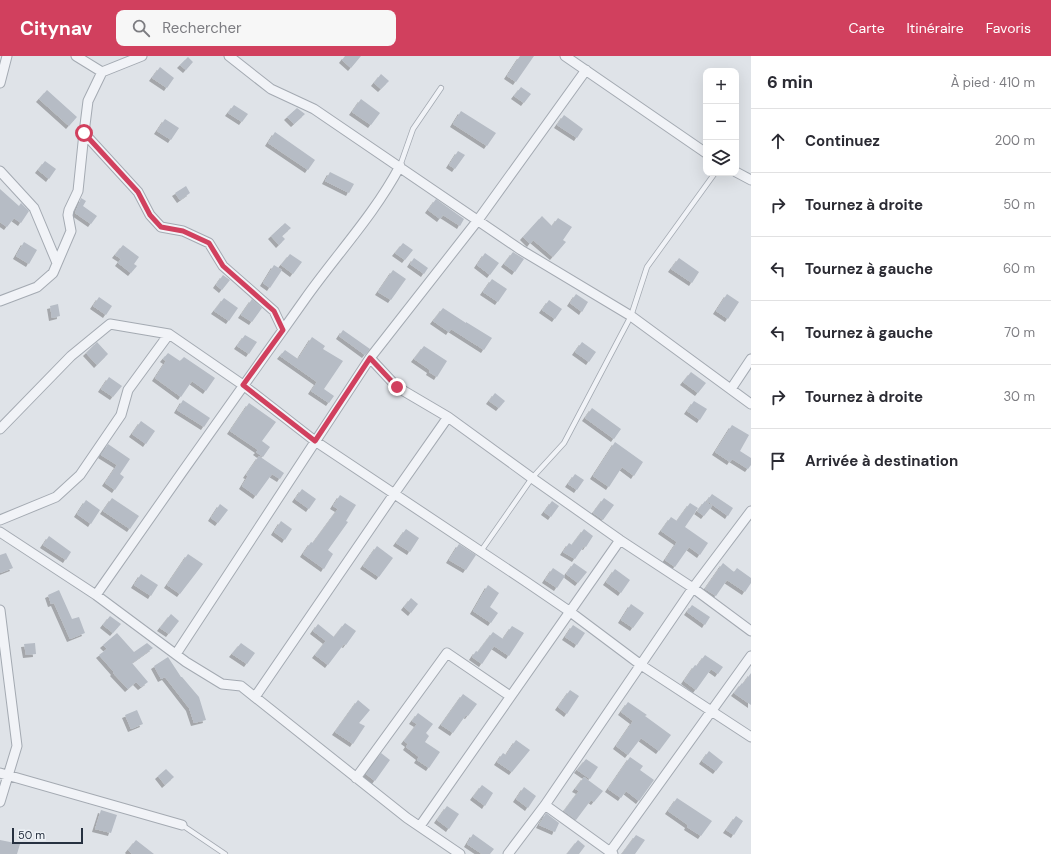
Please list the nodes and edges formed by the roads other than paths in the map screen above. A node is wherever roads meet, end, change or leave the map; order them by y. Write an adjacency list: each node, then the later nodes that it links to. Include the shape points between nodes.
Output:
1 (6, 56): 8 (street)
2 (76, 56): 7 (street)
3 (142, 56): 7 (street)
4 (229, 56): 12 (street, via 271,88 314,109)
5 (565, 56): 6 (street)
6 (586, 70): 11 (street); 17 (street)
7 (102, 72): 10 (street, via 88,101)
8 (0, 82)
9 (441, 88): 12 (lane, via 413,129)
10 (84, 133): 18 (street, via 78,191 68,215 71,231); 21 (street, via 138,192 150,215 161,227 183,231 209,243 223,266 274,311)
11 (703, 151)
12 (400, 166): 17 (street); 21 (street, via 356,232 319,278)
13 (0, 171): 18 (street, via 34,208)
14 (739, 174): 16 (street)
15 (713, 176): 20 (lane, via 647,267)
16 (751, 180)
17 (478, 220): 20 (street, via 521,250); 23 (street)
18 (57, 263): 19 (street, via 53,273 37,287)
19 (0, 302)
20 (631, 316): 26 (street); 31 (lane, via 564,443)
21 (283, 330): 25 (street)
22 (169, 334): 25 (street); 29 (street, via 110,324 71,356); 34 (street, via 128,390 121,415 80,475 56,497)
23 (370, 358): 28 (street, via 397,387); 30 (street)
24 (751, 359): 26 (street)
25 (243, 385): 30 (street); 39 (street)
26 (731, 389): 27 (street)
27 (751, 404)
28 (448, 417): 31 (street); 32 (street)
29 (0, 429)
30 (315, 441): 32 (street); 43 (street)
31 (532, 478): 36 (street); 37 (lane)
32 (394, 494): 37 (street); 47 (street)
33 (751, 511): 38 (street)
34 (0, 520)
35 (0, 532): 39 (street)
36 (620, 540): 38 (street); 41 (street)
37 (481, 551): 41 (street)
38 (693, 588): 42 (street); 45 (street)
39 (96, 595): 43 (street)
40 (0, 610): 50 (street, via 17,746)
41 (569, 611): 45 (street); 46 (street)
42 (751, 631)
43 (176, 654): 47 (street, via 222,684 242,686)
44 (751, 656): 48 (street)
45 (641, 664): 48 (street); 53 (street)
46 (510, 696): 51 (street, via 447,653); 55 (street)
47 (255, 697): 51 (street)
48 (713, 711): 49 (street); 56 (street)
49 (751, 737)
50 (4, 775): 52 (street); 54 (street)
51 (356, 778): 55 (street)
52 (0, 802)
53 (545, 805): 56 (street); 59 (street)
54 (182, 825): 57 (lane)
55 (420, 826): 58 (street)
56 (612, 853)
57 (225, 854)
58 (460, 854)
59 (508, 854)

